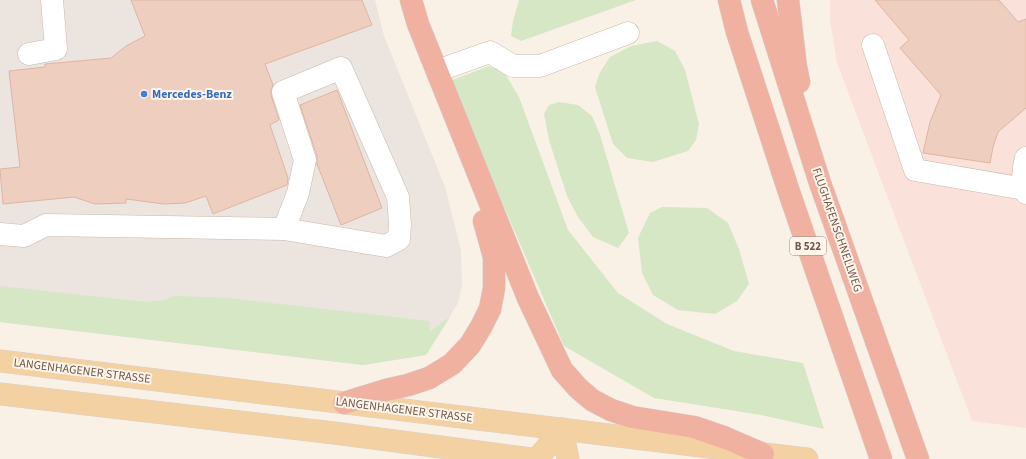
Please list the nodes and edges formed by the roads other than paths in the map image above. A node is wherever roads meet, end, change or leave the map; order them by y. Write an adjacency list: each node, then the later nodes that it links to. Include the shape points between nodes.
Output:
1 (52, 0): 11 (lane, via 56,49)
2 (399, 0): 20 (highway, via 481,209 494,257 494,288 490,309 482,327 470,345 452,364 429,378)
3 (411, 0): 12 (highway)
4 (724, 0): 8 (highway)
5 (729, 0): 8 (highway, B 522)
6 (762, 0): 14 (highway, FLUGHAFENSCHNELLWEG / B 522)
7 (788, 0): 14 (highway, via 796,67)
8 (738, 32): 29 (highway, B 522, via 789,192)
9 (628, 34): 12 (lane, via 540,66 513,66 490,52)
10 (873, 45): 15 (lane, via 915,170)
11 (29, 54)
12 (437, 71): 23 (highway, via 528,298 562,370 592,400 611,410 632,417 694,427)
13 (1026, 158): 15 (lane, via 1023,169)
14 (820, 183): 30 (highway, FLUGHAFENSCHNELLWEG / B 522)
15 (1025, 191)
16 (284, 229): 16 (lane, via 386,246 399,239 398,197 341,68 283,92 305,160 298,193); 17 (lane, via 46,225 24,236)
17 (0, 234)
18 (0, 361): 20 (main road, LANGENHAGENER STRASSE)
19 (0, 394): 22 (main road)
20 (344, 403): 21 (main road, LANGENHAGENER STRASSE)
21 (562, 429): 23 (main road, LANGENHAGENER STRASSE); 26 (main road); 27 (main road)
22 (334, 433): 24 (main road); 25 (main road)
23 (763, 454): 28 (main road, LANGENHAGENER STRASSE)
24 (410, 459)
25 (532, 459)
26 (537, 459)
27 (568, 459)
28 (807, 459)
29 (881, 459)
30 (918, 459)

